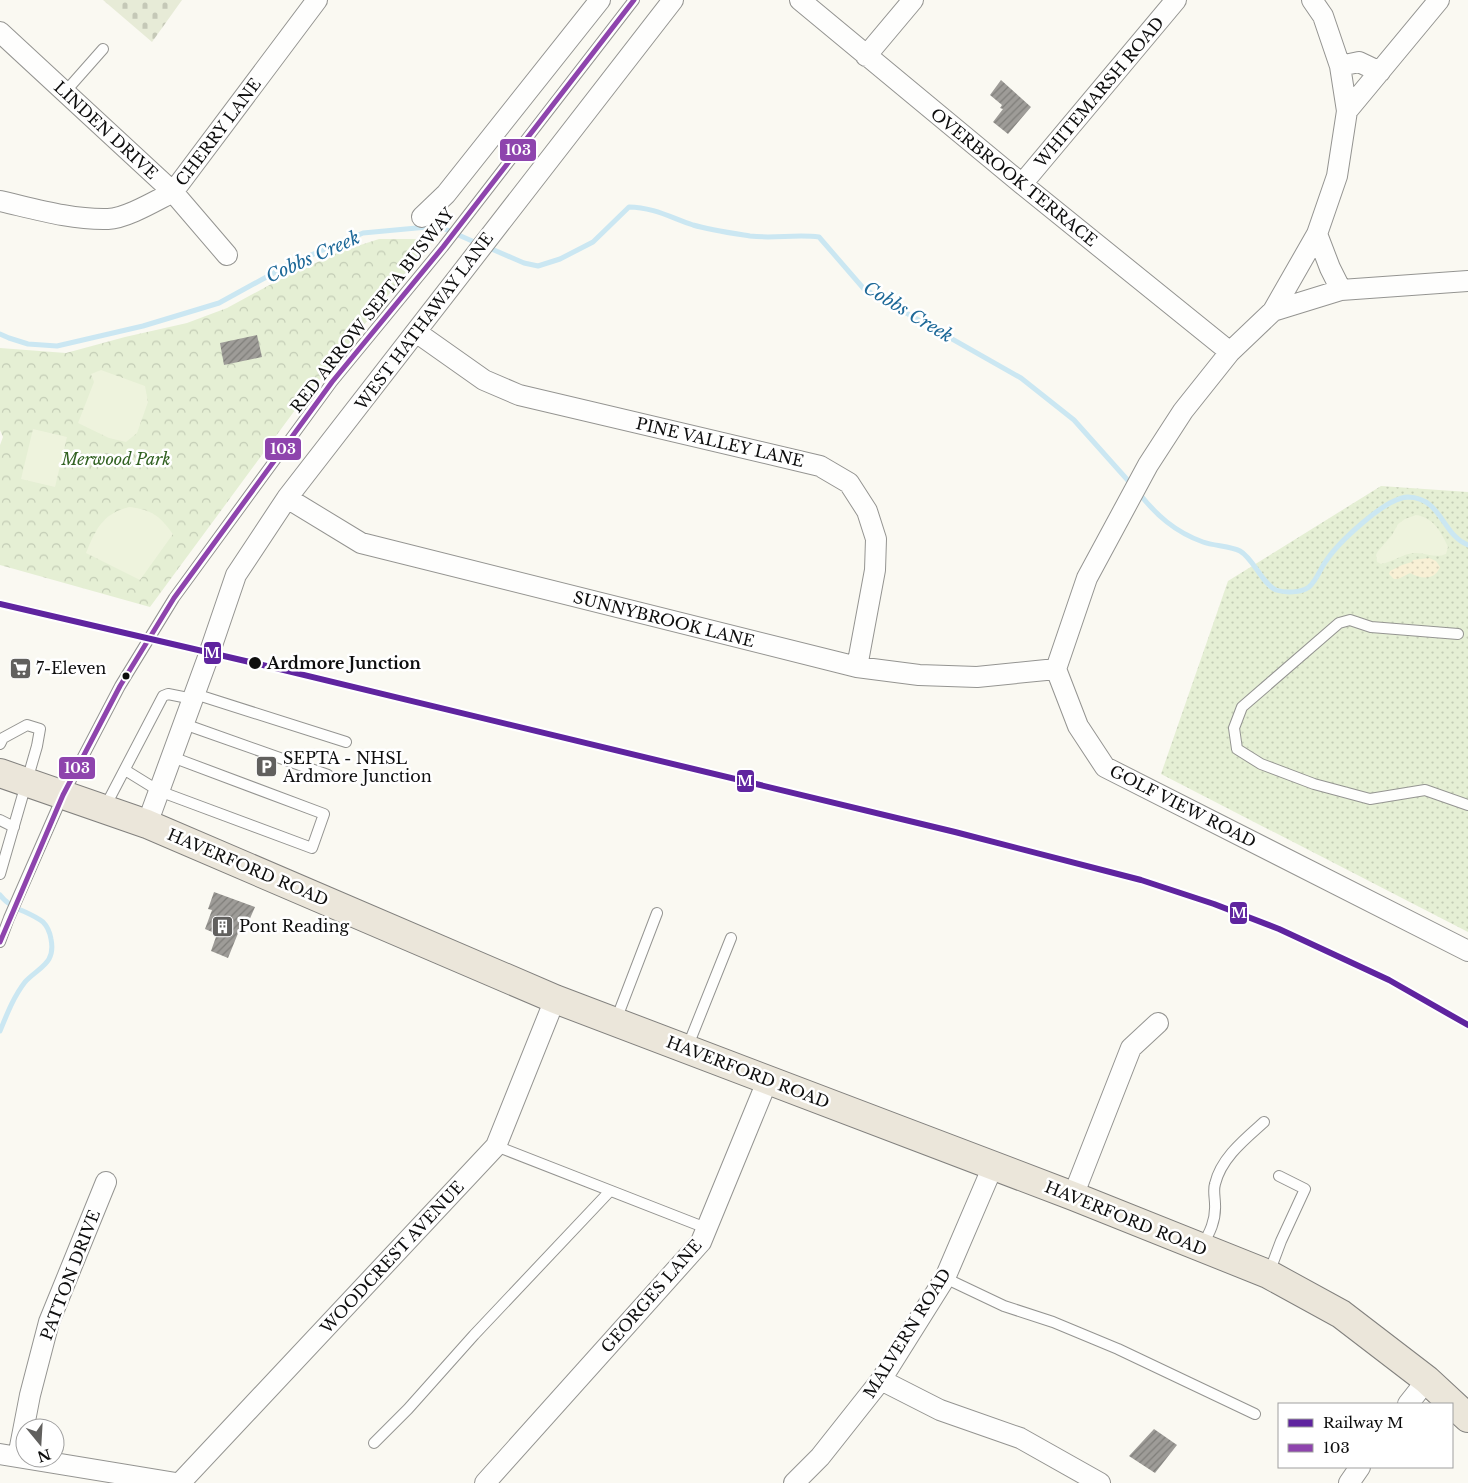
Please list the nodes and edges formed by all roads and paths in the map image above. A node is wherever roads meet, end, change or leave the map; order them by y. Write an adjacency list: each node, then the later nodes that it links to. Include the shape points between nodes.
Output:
1 (317, 0): 18 (street, CHERRY LANE)
2 (600, 0): 20 (street, via 446,194)
3 (634, 0): 42 (lane, RED ARROW SEPTA BUSWAY, via 443,247 332,382 174,598 120,686)
4 (673, 0): 26 (street, WEST HATHAWAY LANE)
5 (800, 0): 12 (street, OVERBROOK TERRACE)
6 (913, 0): 12 (street)
7 (1176, 0): 17 (street, WHITEMARSH ROAD)
8 (1312, 0): 13 (street, via 1323,16)
9 (1439, 0): 14 (street)
10 (0, 32): 15 (street, LINDEN DRIVE)
11 (103, 50): 15 (lane)
12 (866, 56): 17 (street, OVERBROOK TERRACE)
13 (1340, 66): 14 (street, via 1359,62); 16 (street)
14 (1380, 72): 16 (street)
15 (65, 92): 18 (street, LINDEN DRIVE)
16 (1347, 111): 21 (street, via 1337,176)
17 (1022, 184): 27 (street, OVERBROOK TERRACE)
18 (172, 192): 19 (street, CHERRY LANE, via 139,209 109,219 70,216); 22 (street, LINDEN DRIVE)
19 (0, 201)
20 (422, 217)
21 (1317, 234): 24 (street); 25 (street)
22 (227, 255)
23 (1468, 281): 24 (street)
24 (1341, 290): 25 (street)
25 (1273, 311): 27 (street)
26 (416, 332): 28 (street, WEST HATHAWAY LANE); 30 (street, PINE VALLEY LANE, via 484,380 519,395 820,466 849,483 867,511 876,539 875,570)
27 (1230, 352): 31 (street, via 1184,411 1128,501 1088,578)
28 (287, 498): 30 (street, SUNNYBROOK LANE, via 361,543); 32 (street, WEST HATHAWAY LANE, via 236,575)
29 (1458, 634): 43 (lane, via 1371,627 1350,620 1339,623 1242,707 1234,728 1237,749 1261,764 1314,784 1370,800 1425,790)
30 (857, 667): 31 (street, SUNNYBROOK LANE, via 919,675 976,677)
31 (1056, 669): 52 (street, GOLF VIEW ROAD, via 1078,726 1105,767)
32 (194, 697): 33 (street, WEST HATHAWAY LANE); 34 (lane); 37 (lane, via 163,696)
33 (184, 724): 36 (street, WEST HATHAWAY LANE); 39 (lane)
34 (346, 742)
35 (0, 744): 40 (lane, via 3,738 26,725 40,729)
36 (172, 757): 41 (street, WEST HATHAWAY LANE); 41 (lane, via 324,814 312,848)
37 (125, 770): 41 (lane); 44 (lane)
38 (0, 772): 40 (main road, HAVERFORD ROAD)
39 (328, 775)
40 (26, 782): 42 (main road, HAVERFORD ROAD); 47 (lane)
41 (159, 791): 46 (street, WEST HATHAWAY LANE)
42 (64, 795): 44 (main road, HAVERFORD ROAD); 51 (lane, RED ARROW SEPTA BUSWAY)
43 (1468, 805)
44 (104, 809): 46 (main road, HAVERFORD ROAD)
45 (0, 820): 47 (lane)
46 (147, 824): 53 (main road, HAVERFORD ROAD)
47 (14, 828): 48 (lane)
48 (0, 874)
49 (657, 913): 54 (lane)
50 (731, 938): 56 (lane)
51 (0, 942)
52 (1468, 951)
53 (555, 999): 54 (main road, HAVERFORD ROAD); 59 (street, WOODCREST AVENUE)
54 (615, 1021): 56 (main road, HAVERFORD ROAD)
55 (1158, 1024): 64 (street, via 1131,1048)
56 (687, 1048): 57 (main road, HAVERFORD ROAD)
57 (768, 1079): 60 (main road, HAVERFORD ROAD); 65 (street, GEORGES LANE)
58 (1264, 1122): 66 (lane, via 1235,1148 1220,1171 1214,1185 1216,1206 1212,1230)
59 (496, 1146): 63 (lane); 79 (street, WOODCREST AVENUE)
60 (993, 1166): 64 (main road, HAVERFORD ROAD); 68 (street, MALVERN ROAD)
61 (1279, 1176): 67 (lane, via 1305,1190)
62 (106, 1182): 77 (street, PATTON DRIVE, via 49,1322 30,1395)
63 (610, 1191): 65 (lane); 76 (lane)
64 (1073, 1196): 66 (main road, HAVERFORD ROAD)
65 (706, 1228): 80 (street, GEORGES LANE, via 701,1242)
66 (1201, 1247): 67 (main road, HAVERFORD ROAD)
67 (1268, 1274): 70 (main road, HAVERFORD ROAD, via 1341,1314)
68 (945, 1278): 69 (street, MALVERN ROAD); 74 (lane, via 1004,1306 1054,1322 1118,1349)
69 (881, 1380): 81 (street, MALVERN ROAD, via 820,1457); 82 (street, via 940,1410 1020,1438)
70 (1428, 1380): 71 (street); 72 (main road, HAVERFORD ROAD)
71 (1409, 1403)
72 (1452, 1403)
73 (1453, 1404): 75 (main road, HAVERFORD ROAD)
74 (1254, 1414)
75 (1468, 1418)
76 (374, 1443)
77 (9, 1456): 79 (street)
78 (1359, 1468): 83 (street)
79 (178, 1483)
80 (485, 1483)
81 (794, 1483)
82 (1100, 1483)
83 (1349, 1483)

